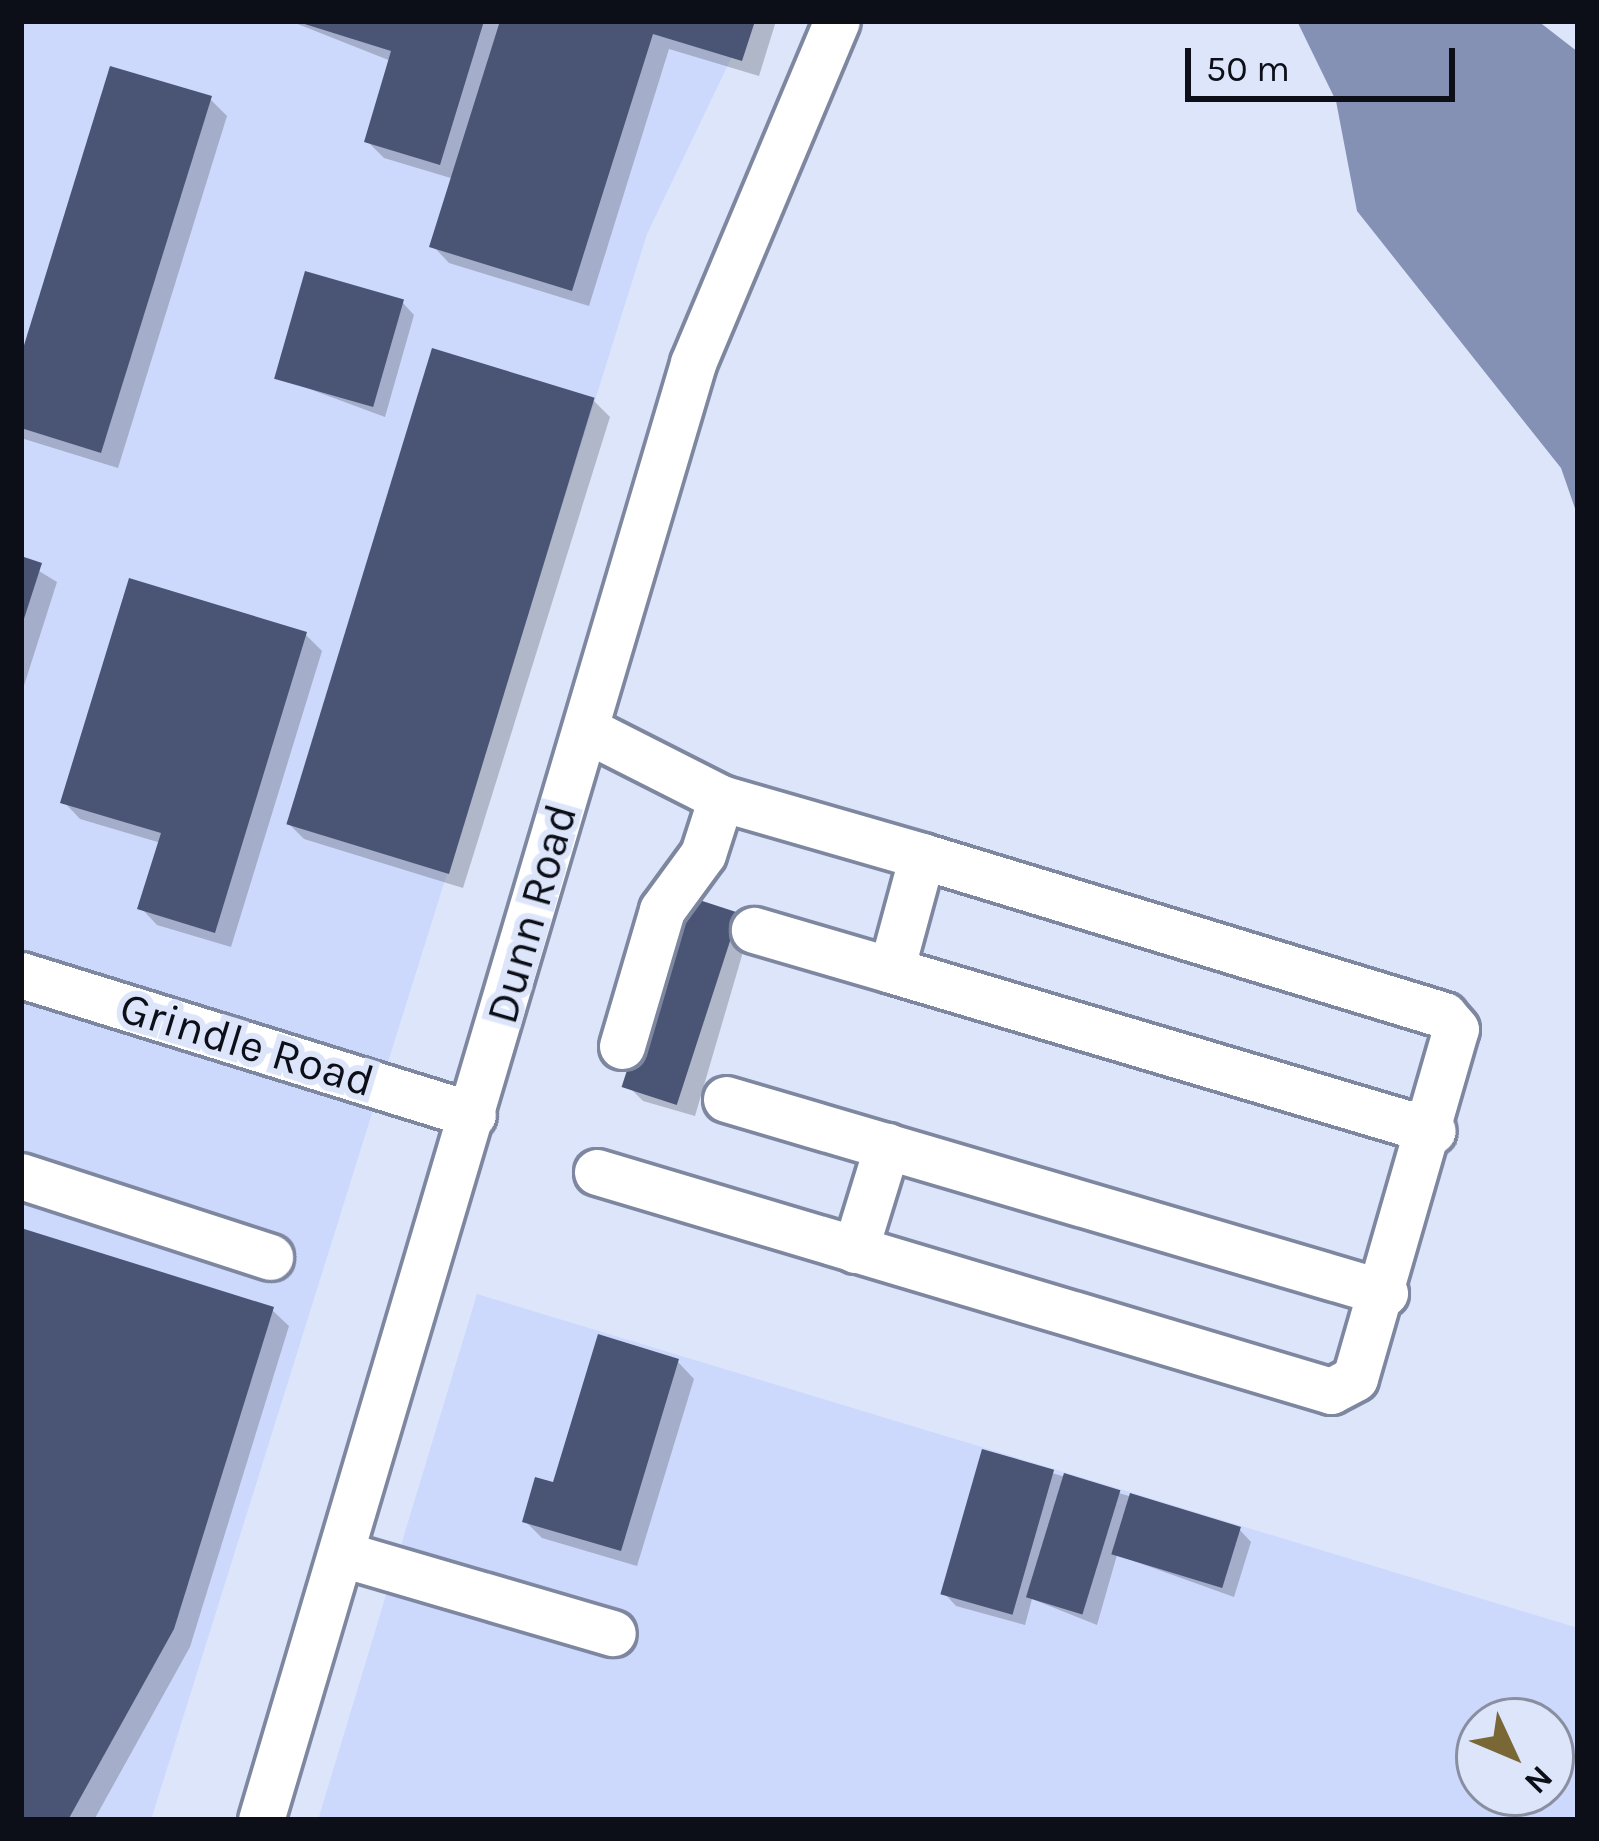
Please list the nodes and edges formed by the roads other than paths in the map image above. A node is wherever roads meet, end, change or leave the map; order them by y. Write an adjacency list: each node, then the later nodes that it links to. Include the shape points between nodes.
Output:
1 (837, 21): 2 (street, Dunn Road, via 693,363)
2 (586, 730): 3 (street); 10 (street, Dunn Road)
3 (721, 799): 4 (street); 8 (street, via 704,854 662,910)
4 (922, 856): 6 (street); 11 (street, via 1444,1015 1456,1053)
5 (754, 930): 6 (street)
6 (891, 970): 11 (street)
7 (21, 975): 10 (street, Grindle Road)
8 (622, 1046)
9 (726, 1099): 12 (street)
10 (473, 1115): 18 (street, Dunn Road)
11 (1433, 1131): 17 (street)
12 (886, 1146): 15 (street); 17 (street)
13 (597, 1172): 15 (street)
14 (21, 1176): 16 (street)
15 (855, 1250): 17 (street, via 1331,1391 1365,1365)
16 (270, 1257)
17 (1385, 1293)
18 (343, 1554): 19 (street); 20 (street, Dunn Road)
19 (613, 1634)
20 (261, 1820)

